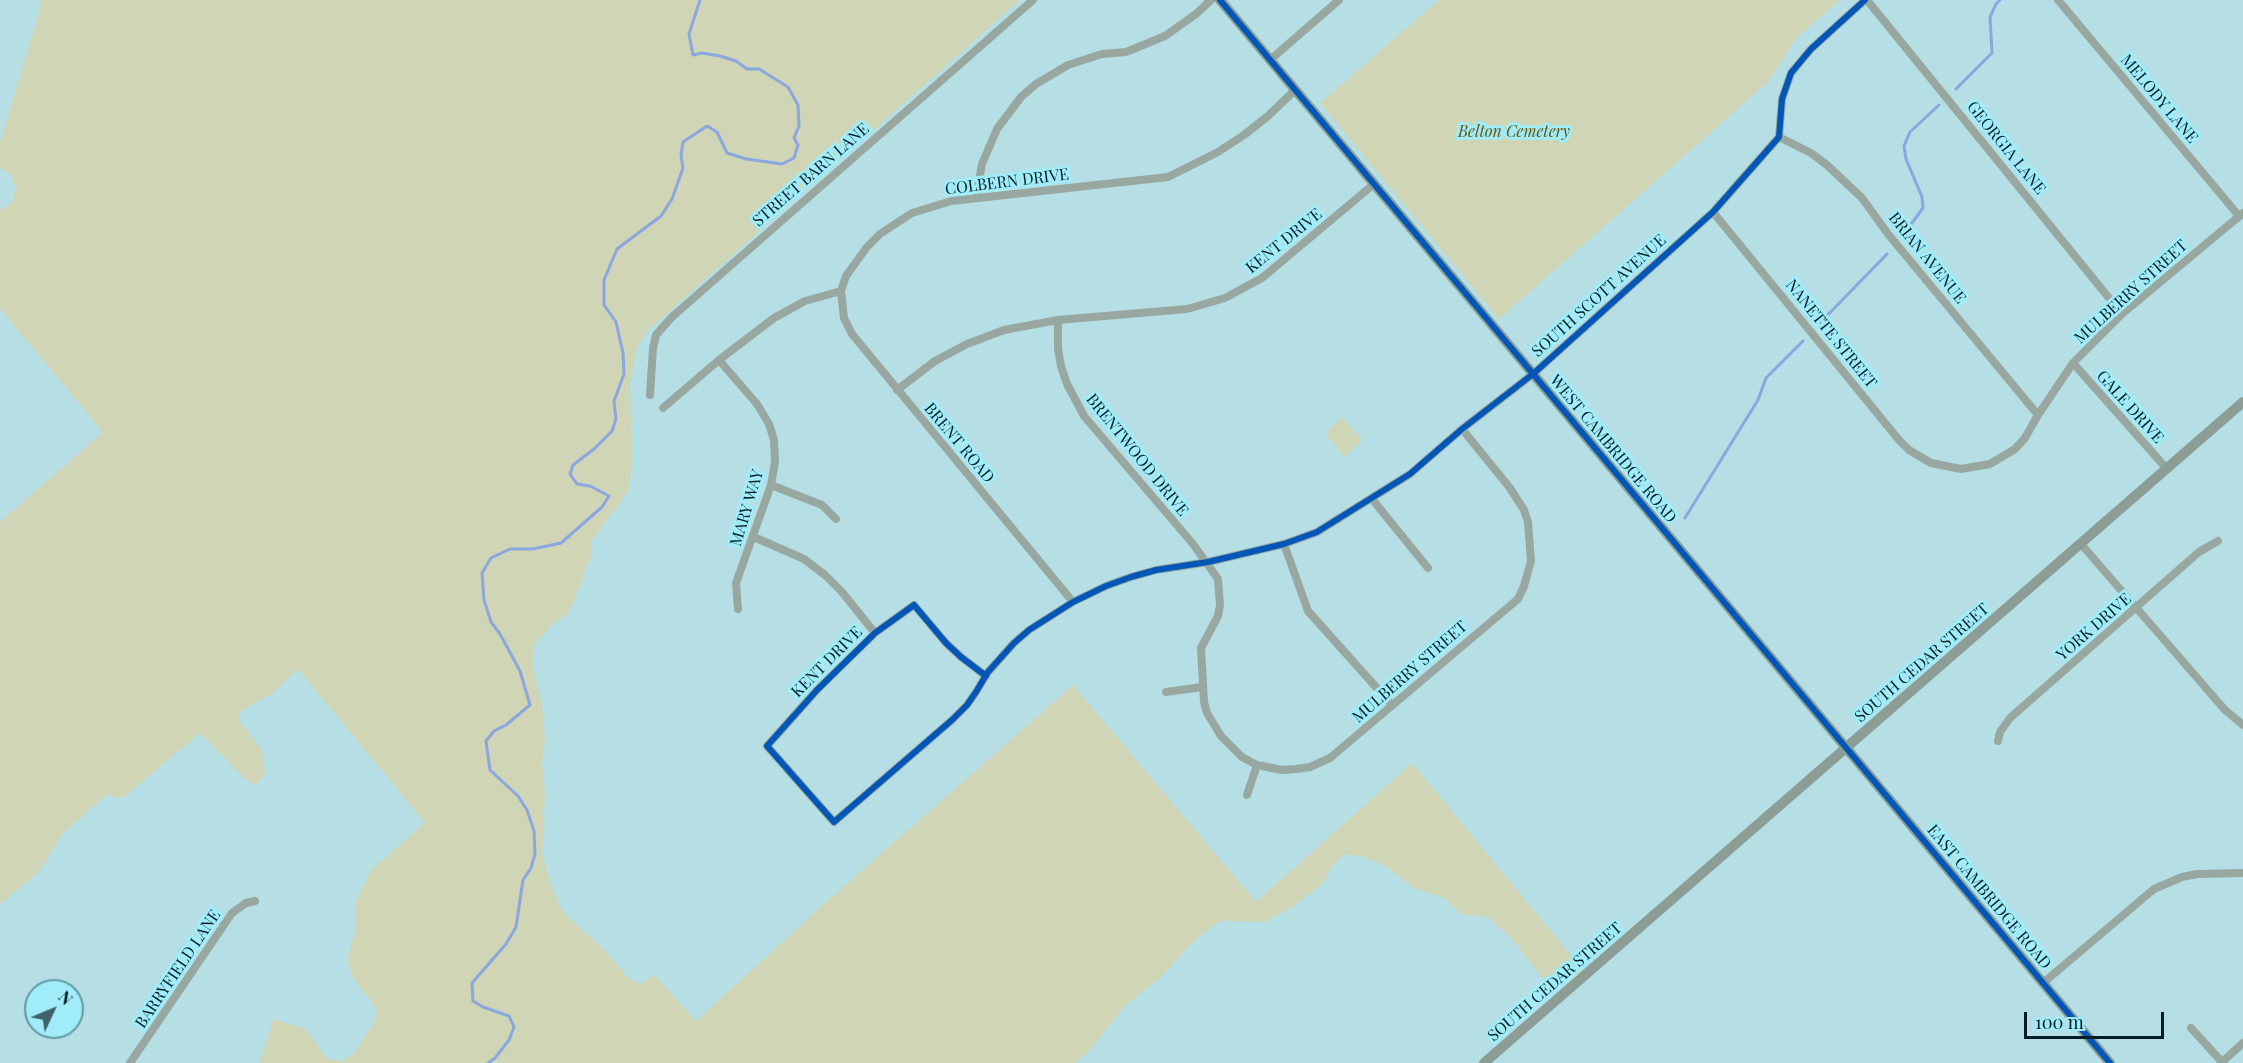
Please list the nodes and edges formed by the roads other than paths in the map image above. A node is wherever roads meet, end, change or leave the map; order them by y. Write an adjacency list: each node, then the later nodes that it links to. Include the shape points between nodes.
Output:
1 (1033, 0): 21 (street, STREET BARN LANE, via 672,317 656,335)
2 (1210, 0): 11 (street, via 1165,36 1126,52 1102,54 1068,65 1036,84 997,129 982,164)
3 (1220, 0): 7 (street, WEST CAMBRIDGE ROAD)
4 (1339, 0): 7 (street)
5 (1866, 0): 9 (street, via 1811,49 1791,73 1782,99); 15 (street, GEORGIA LANE)
6 (2058, 0): 13 (street, MELODY LANE)
7 (1270, 60): 8 (street, WEST CAMBRIDGE ROAD)
8 (1295, 90): 10 (street, WEST CAMBRIDGE ROAD); 11 (street, COLBERN DRIVE, via 1268,116 1218,153 1168,177)
9 (1779, 137): 12 (street, SOUTH SCOTT AVENUE); 24 (street, BRIAN AVENUE, via 1811,153 1862,198)
10 (1374, 184): 16 (street, KENT DRIVE, via 1262,278 1225,298 1187,309); 19 (street, WEST CAMBRIDGE ROAD)
11 (976, 198): 14 (street, COLBERN DRIVE, via 931,206 894,223 856,261)
12 (1713, 212): 19 (street, SOUTH SCOTT AVENUE); 26 (street, NANETTE STREET, via 1899,440 1919,458)
13 (2241, 214): 15 (street, MULBERRY STREET)
14 (841, 291): 17 (street, via 788,309); 20 (street, BRENT ROAD, via 844,318 852,334)
15 (2122, 314): 18 (street, MULBERRY STREET)
16 (1058, 320): 20 (street, KENT DRIVE, via 1004,330 967,344 935,361); 35 (street, BRENTWOOD DRIVE, via 1061,366 1084,416)
17 (719, 360): 23 (street); 28 (street, MARY WAY, via 769,424 775,462)
18 (2073, 363): 24 (street, MULBERRY STREET); 27 (street, GALE DRIVE)
19 (1533, 374): 25 (street, SOUTH SCOTT AVENUE); 47 (street, WEST CAMBRIDGE ROAD)
20 (897, 390): 37 (street, BRENT ROAD)
21 (650, 395)
22 (2243, 402): 27 (street, SOUTH CEDAR STREET)
23 (663, 408)
24 (2038, 415): 26 (street, MULBERRY STREET, via 2025,438 1990,464 1961,469)
25 (1462, 429): 29 (street, SOUTH SCOTT AVENUE, via 1410,474); 44 (street, MULBERRY STREET, via 1524,510 1531,547 1529,574 1518,599)
26 (1935, 465)
27 (2167, 469): 34 (street, SOUTH CEDAR STREET)
28 (771, 485): 30 (street, via 822,505); 31 (street, MARY WAY)
29 (1372, 499): 33 (street, SOUTH SCOTT AVENUE, via 1317,532); 36 (street)
30 (836, 519)
31 (754, 537): 39 (street, MARY WAY, via 736,583); 40 (street, via 804,559 818,570 842,592)
32 (2218, 541): 38 (street, YORK DRIVE, via 2199,552)
33 (1284, 544): 35 (street, SOUTH SCOTT AVENUE); 44 (street, via 1308,611)
34 (2080, 544): 38 (street); 47 (street, SOUTH CEDAR STREET)
35 (1208, 562): 37 (street, via 1150,571); 42 (street, BRENTWOOD DRIVE, via 1218,579 1220,605 1201,648)
36 (1428, 568)
37 (1073, 602): 41 (street, via 1029,630)
38 (2135, 608): 45 (street, via 2225,710); 46 (street, YORK DRIVE, via 2010,718)
39 (738, 609)
40 (875, 633): 41 (street, KENT DRIVE, via 914,606 946,644); 41 (street, KENT DRIVE, via 767,746 834,822 952,720)
41 (986, 676)
42 (1202, 687): 43 (street); 49 (street, BRENTWOOD DRIVE, via 1207,713 1221,736 1242,757)
43 (1166, 692)
44 (1392, 705): 48 (street, MULBERRY STREET)
45 (2243, 725)
46 (1998, 741)
47 (1847, 749): 53 (street, EAST CAMBRIDGE ROAD); 57 (street, SOUTH CEDAR STREET)
48 (1330, 758): 49 (street, BRENTWOOD DRIVE, via 1296,769)
49 (1257, 765): 50 (street)
50 (1247, 795)
51 (2243, 873): 53 (street, via 2197,874 2154,889)
52 (255, 901): 56 (street, BARRYFIELD LANE, via 238,907 232,914)
53 (2043, 983): 58 (street, EAST CAMBRIDGE ROAD)
54 (2192, 1028): 59 (street)
55 (2243, 1043): 59 (street)
56 (130, 1063)
57 (1484, 1063)
58 (2110, 1063)
59 (2222, 1063)

